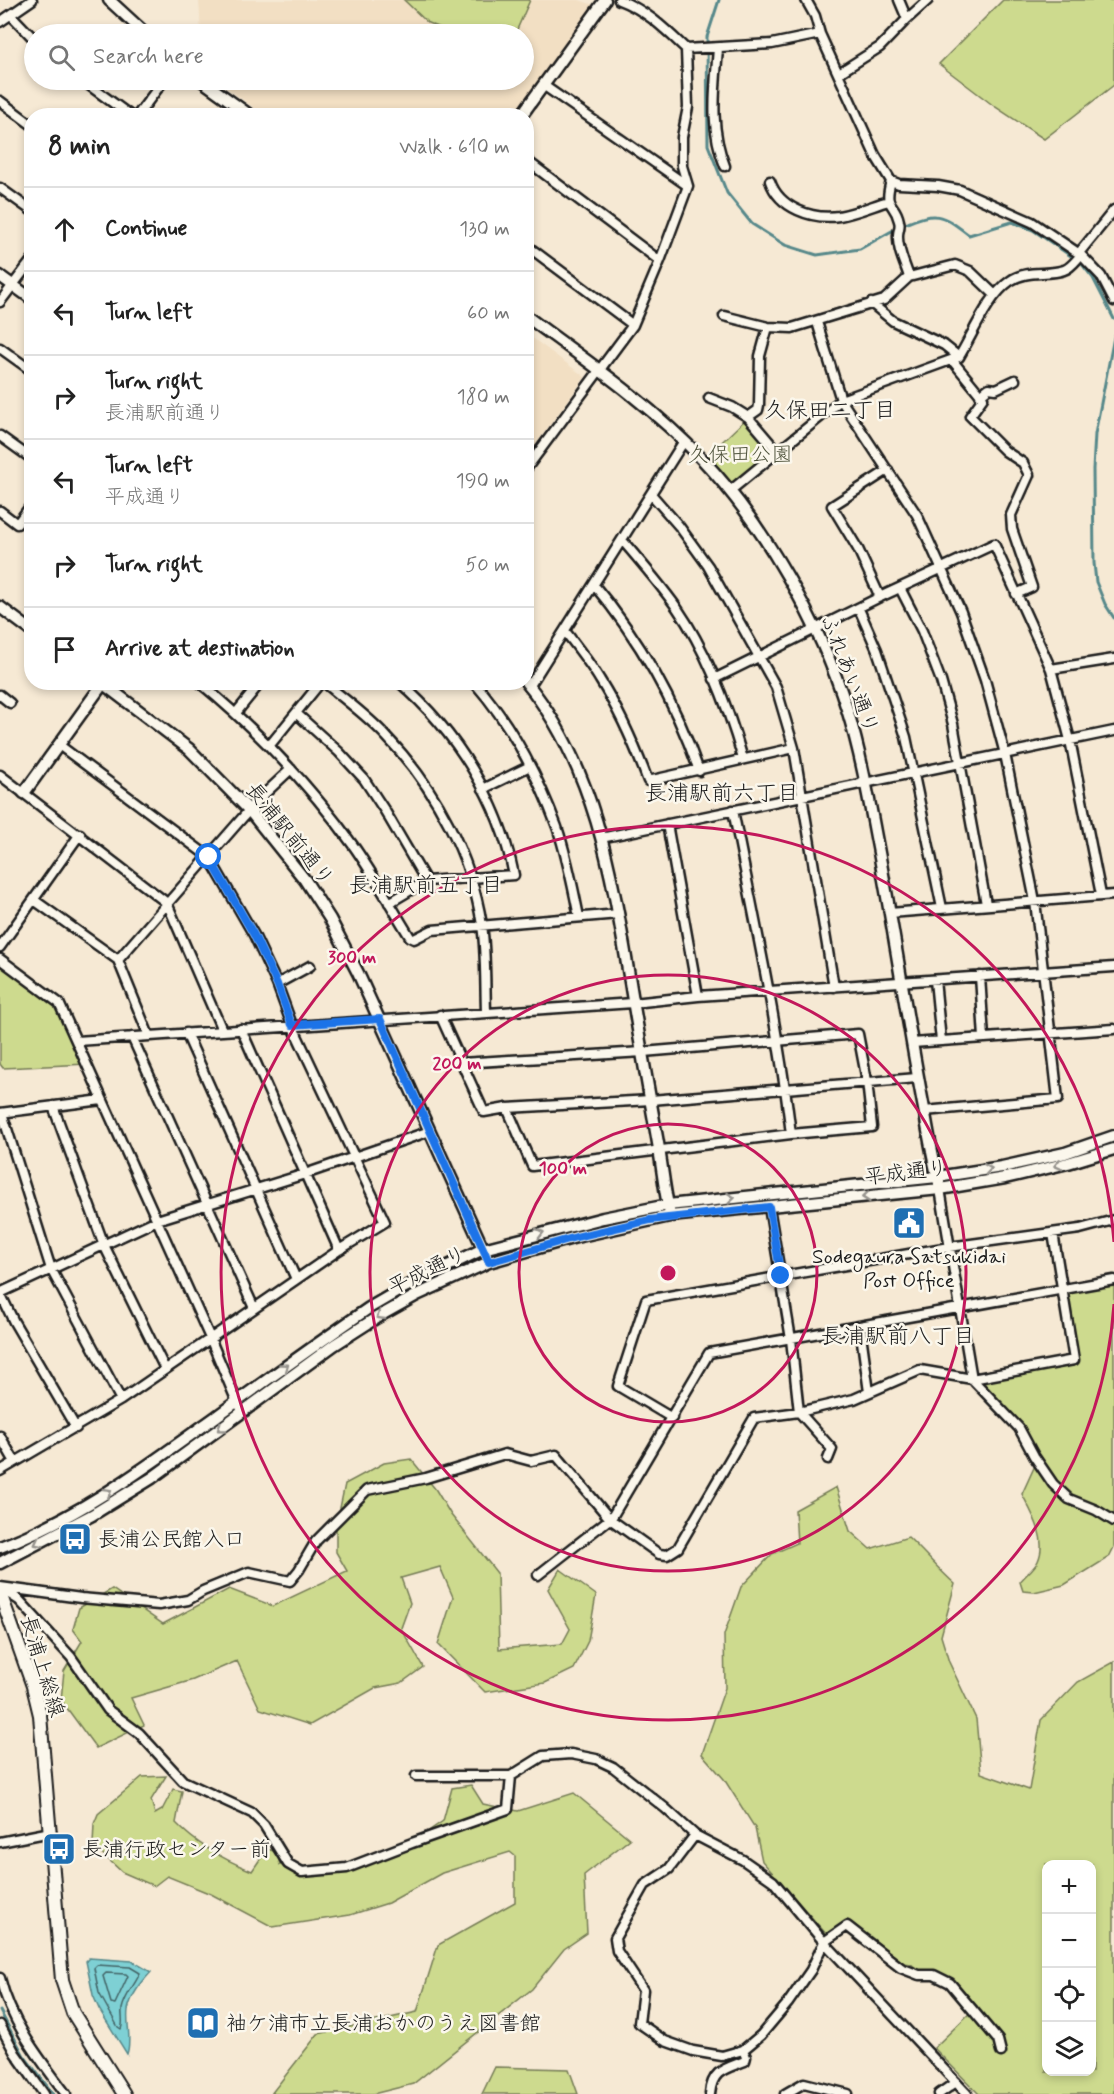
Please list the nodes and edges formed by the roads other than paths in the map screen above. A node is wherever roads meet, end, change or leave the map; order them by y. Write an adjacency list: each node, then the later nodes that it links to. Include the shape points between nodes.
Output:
1 (32, 0): 8 (street)
2 (110, 0): 11 (street)
3 (605, 0): 17 (street)
4 (619, 0): 15 (street, via 650,16)
5 (806, 0): 13 (street)
6 (899, 0): 9 (street)
7 (928, 0): 9 (street)
8 (11, 15): 10 (street); 12 (street)
9 (907, 19): 16 (street, via 880,47)
10 (0, 22)
11 (135, 24)
12 (24, 29)
13 (820, 34): 14 (street, via 772,44); 16 (street)
14 (718, 48): 15 (street); 28 (street, via 714,129)
15 (686, 49): 31 (street, via 688,107 682,166)
16 (839, 74): 30 (street)
17 (543, 85): 25 (street); 31 (street)
18 (96, 90): 22 (street)
19 (156, 90): 23 (street)
20 (215, 90): 24 (street)
21 (1, 103): 26 (street)
22 (120, 108)
23 (143, 108)
24 (240, 108)
25 (527, 108)
26 (24, 119)
27 (534, 166): 38 (street)
28 (725, 166)
29 (770, 181): 33 (street, via 788,205 807,214 838,216)
30 (891, 181): 33 (street); 37 (street, via 960,190 1032,222)
31 (688, 186): 38 (street)
32 (0, 188): 34 (street)
33 (888, 201): 41 (street, via 899,219 897,235)
34 (24, 205)
35 (1114, 210): 37 (street)
36 (534, 251): 51 (street)
37 (1080, 254): 44 (street, via 1064,270 1011,279); 45 (street, via 1101,276)
38 (660, 261): 51 (street)
39 (24, 271): 42 (street)
40 (0, 276): 42 (street)
41 (909, 277): 44 (street, via 955,265 970,271); 47 (street, via 884,300)
42 (13, 285): 43 (street); 46 (street)
43 (24, 293)
44 (995, 296): 54 (street)
45 (1114, 301)
46 (0, 302)
47 (871, 303): 50 (street); 54 (street, via 892,321 944,345)
48 (724, 316): 52 (street)
49 (534, 322): 56 (street, ふれあい通り)
50 (817, 322): 52 (street, via 792,328); 60 (street)
51 (633, 324): 56 (street)
52 (768, 327): 61 (street, via 760,364 758,410)
53 (0, 348): 55 (street)
54 (956, 359): 58 (street); 60 (street)
55 (24, 365)
56 (599, 369): 63 (street, ふれあい通り); 66 (street)
57 (1015, 380): 58 (street)
58 (980, 395): 76 (street, via 983,398 969,416 1023,463 1029,475 1011,515 1032,587)
59 (709, 398): 61 (street)
60 (841, 400): 64 (street); 67 (street)
61 (748, 417): 64 (street)
62 (0, 436): 65 (street)
63 (684, 441): 68 (street, ふれあい通り); 69 (street)
64 (777, 451): 68 (street)
65 (24, 453)
66 (534, 458)
67 (888, 470): 73 (street, via 917,515); 77 (street, via 832,506)
68 (730, 490): 81 (street, ふれあい通り, via 784,571)
69 (651, 494): 72 (street); 83 (street, via 708,566)
70 (0, 511): 71 (street, via 17,524)
71 (24, 515)
72 (622, 540): 74 (street); 87 (street, via 678,610)
73 (941, 568): 75 (street); 76 (street, via 994,544); 106 (street, via 985,680)
74 (594, 585): 82 (street); 111 (street, via 658,675 685,729)
75 (900, 588): 77 (street); 108 (street, via 941,681)
76 (1016, 594): 85 (street)
77 (880, 597): 79 (street)
78 (0, 607): 80 (street)
79 (859, 609): 81 (street); 112 (street, via 893,696)
80 (24, 625)
81 (814, 630): 83 (street); 114 (street, ふれあい通り, via 847,708)
82 (565, 631): 86 (street); 111 (street, via 613,702 648,781)
83 (760, 656): 87 (street); 105 (street, via 776,687)
84 (1114, 659): 85 (street)
85 (1051, 669): 102 (street)
86 (534, 676)
87 (714, 679): 107 (street, via 731,714)
88 (98, 690): 103 (street)
89 (112, 690): 118 (street, 長浦駅前通り, via 189,749)
90 (210, 690): 99 (street)
91 (255, 690): 99 (street)
92 (316, 690): 100 (street)
93 (331, 690): 124 (street, via 386,736 414,767 452,832)
94 (407, 690): 115 (street, via 437,720)
95 (480, 690): 109 (street)
96 (532, 690): 122 (street, via 579,771)
97 (0, 695): 98 (street)
98 (10, 703)
99 (236, 713): 104 (street)
100 (297, 714): 104 (street); 125 (street, via 364,779)
101 (1114, 731): 102 (street)
102 (1071, 740): 106 (street); 126 (street)
103 (59, 745): 116 (street); 123 (street)
104 (270, 746): 110 (street)
105 (794, 748): 107 (street); 117 (street)
106 (1005, 754): 108 (street); 129 (street)
107 (743, 759): 111 (street)
108 (960, 763): 112 (street); 132 (street)
109 (530, 766): 115 (street); 136 (street, via 556,827)
110 (291, 769): 118 (street); 131 (street, via 354,848)
111 (699, 771)
112 (915, 772): 114 (street); 133 (street)
113 (0, 775): 116 (street)
114 (866, 783): 117 (street); 134 (street, ふれあい通り)
115 (483, 789): 124 (street, via 498,818 514,875)
116 (24, 792): 121 (street)
117 (801, 796): 119 (street); 148 (street)
118 (249, 810): 123 (street); 154 (street, 長浦駅前通り, via 330,920)
119 (733, 810): 120 (street); 149 (street)
120 (667, 824): 122 (street); 150 (street)
121 (80, 834): 128 (street); 130 (street)
122 (601, 838): 135 (street)
123 (209, 857): 130 (street); 147 (street)
124 (471, 879): 125 (street); 137 (street)
125 (426, 881): 131 (street)
126 (1101, 895): 127 (street); 129 (street)
127 (1114, 895)
128 (34, 900): 138 (street); 140 (street)
129 (1035, 901): 132 (street); 143 (street)
130 (167, 903): 140 (street); 158 (street)
131 (389, 903): 137 (street, via 414,939 432,930)
132 (986, 904): 133 (street)
133 (942, 908): 134 (street)
134 (891, 913): 146 (street, ふれあい通り)
135 (619, 914): 136 (street); 151 (street)
136 (579, 917): 137 (street)
137 (482, 926): 152 (street)
138 (0, 947)
139 (0, 959): 164 (street, via 59,1004)
140 (118, 960): 161 (street)
141 (310, 966): 147 (street)
142 (1114, 967): 143 (street)
143 (1044, 972): 144 (street); 160 (street)
144 (980, 976): 145 (street); 163 (street)
145 (935, 980): 146 (street); 166 (street)
146 (902, 982): 148 (street); 167 (street, ふれあい通り)
147 (277, 984): 155 (street)
148 (834, 987): 149 (street)
149 (768, 992): 150 (street); 165 (street)
150 (698, 996): 151 (street)
151 (633, 1003): 152 (street); 168 (street)
152 (486, 1012): 153 (street)
153 (440, 1015): 154 (street); 169 (street)
154 (380, 1019): 155 (street); 179 (street, 長浦駅前通り)
155 (292, 1025): 156 (street); 184 (street)
156 (241, 1029): 158 (street); 185 (street)
157 (1114, 1029): 160 (street)
158 (222, 1030): 159 (street)
159 (186, 1033): 161 (street); 188 (street)
160 (1050, 1033): 163 (street); 177 (street, via 1058,1099)
161 (149, 1035): 162 (street)
162 (132, 1037): 164 (street); 189 (street)
163 (984, 1038): 166 (street)
164 (77, 1041): 173 (street)
165 (777, 1041): 168 (street); 171 (street, via 858,1034); 172 (street)
166 (941, 1041): 167 (street)
167 (912, 1043): 170 (street, ふれあい通り)
168 (643, 1052): 169 (street); 174 (street)
169 (461, 1063): 176 (street, via 484,1112)
170 (917, 1078): 171 (street); 177 (street, ふれあい通り)
171 (867, 1080): 172 (street); 180 (street, via 872,1127)
172 (786, 1090): 174 (street); 180 (street)
173 (102, 1100): 175 (street); 193 (street)
174 (651, 1100): 176 (street); 183 (street)
175 (53, 1106): 178 (street); 195 (street)
176 (507, 1108): 183 (street, via 532,1166)
177 (924, 1111): 186 (street, ふれあい通り)
178 (1, 1113): 200 (street)
179 (430, 1131): 184 (street); 197 (street, 長浦駅前通り)
180 (791, 1134): 183 (street)
181 (1114, 1136): 186 (street, 平成通り, one-way to 181, via 1065,1153)
182 (1114, 1149): 187 (street, 平成通り, one-way to 187, via 1005,1178)
183 (660, 1150): 191 (street)
184 (356, 1158): 185 (street); 198 (street, via 385,1222)
185 (305, 1174): 188 (street); 198 (street)
186 (937, 1177): 187 (street, ふれあい通り); 191 (street, 平成通り, one-way to 186)
187 (940, 1189): 190 (street, 平成通り, one-way to 190); 196 (street)
188 (257, 1190): 189 (street); 202 (street)
189 (208, 1206): 193 (street); 206 (street)
190 (769, 1207): 191 (street, 平成通り); 201 (street)
191 (669, 1211): 197 (street, 平成通り, one-way to 191, via 560,1228); 199 (street, 平成通り)
192 (1114, 1220): 194 (street)
193 (157, 1221): 195 (street); 209 (street)
194 (1053, 1233): 196 (street); 204 (street)
195 (104, 1245): 200 (street); 211 (street)
196 (949, 1247): 201 (street); 207 (street)
197 (483, 1249): 199 (street, 長浦駅前通り); 215 (street, 平成通り, one-way to 197, via 369,1308)
198 (339, 1250): 202 (street)
199 (489, 1262): 216 (street, 平成通り, one-way to 216, via 417,1294 376,1318)
200 (51, 1269): 205 (street); 214 (street)
201 (781, 1276): 210 (street); 218 (street, via 646,1300 618,1386)
202 (296, 1279): 206 (street)
203 (1114, 1280): 204 (street)
204 (1061, 1290): 207 (street); 212 (street, via 1074,1360)
205 (0, 1293): 219 (street)
206 (254, 1308): 209 (street)
207 (959, 1309): 208 (street); 212 (street)
208 (860, 1327): 210 (street); 213 (street)
209 (210, 1338): 211 (street); 215 (street)
210 (791, 1339): 217 (street); 218 (street, via 709,1353)
211 (165, 1369): 214 (street)
212 (972, 1379): 213 (street, via 920,1370); 225 (street, via 1019,1428 1053,1485 1069,1499)
213 (869, 1392): 217 (street)
214 (121, 1400): 219 (street)
215 (237, 1402): 216 (street); 226 (street, 平成通り, one-way to 215, via 83,1507 129,1479)
216 (243, 1412): 227 (street, 平成通り, one-way to 227, via 152,1478 92,1515)
217 (799, 1412): 221 (street, via 832,1449); 224 (street, via 754,1418 678,1548 667,1555 659,1554)
218 (672, 1418): 224 (street)
219 (76, 1428): 222 (street)
220 (0, 1436): 222 (street)
221 (828, 1459)
222 (15, 1462): 223 (street)
223 (0, 1471)
224 (610, 1519): 228 (street); 229 (street, via 556,1455 531,1461 505,1454 426,1478 367,1490 316,1541 290,1581 249,1572 188,1600 159,1605)
225 (1114, 1521)
226 (0, 1547)
227 (0, 1563)
228 (538, 1575)
229 (0, 1587): 232 (street, via 19,1600 71,1657 108,1710 139,1733 183,1781 252,1813 288,1864 302,1872 347,1868 508,1809)
230 (0, 1593): 233 (main road, 長浦上総線, via 40,1715)
231 (416, 1776): 232 (street)
232 (511, 1776): 234 (street, via 543,1756 571,1754 596,1759 613,1767)
233 (51, 1832): 235 (street); 244 (main road, 長浦上総線, via 62,1980 73,2013)
234 (695, 1835): 236 (street, via 743,1860 772,1881); 239 (street, via 669,1869 645,1885 615,1938 617,1951 644,1990 639,2022 665,2041 693,2051 722,2056)
235 (0, 1842)
236 (824, 1942): 239 (street, via 811,1970 788,2002); 240 (street, via 847,1926 901,1968 950,1983 998,2040); 241 (street)
237 (0, 1978): 243 (street, via 18,2026)
238 (0, 2025): 242 (street)
239 (743, 2050): 245 (street, via 745,2061 718,2072)
240 (1001, 2052)
241 (956, 2082): 248 (street); 249 (street)
242 (44, 2094)
243 (66, 2094)
244 (124, 2094)
245 (710, 2094)
246 (785, 2094): 247 (street, via 804,2083)
247 (848, 2094)
248 (939, 2094)
249 (967, 2094)

